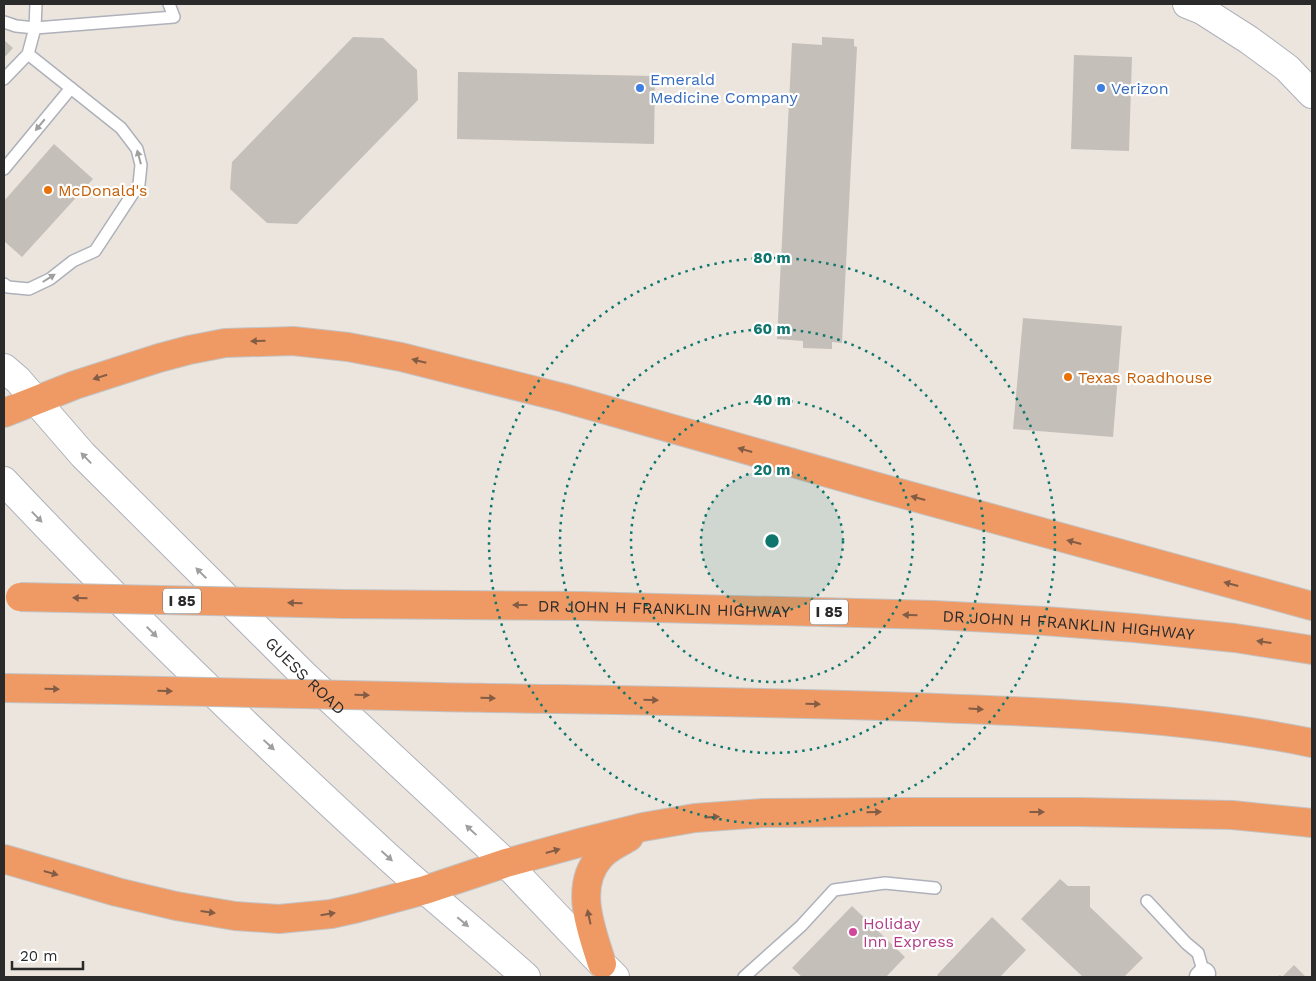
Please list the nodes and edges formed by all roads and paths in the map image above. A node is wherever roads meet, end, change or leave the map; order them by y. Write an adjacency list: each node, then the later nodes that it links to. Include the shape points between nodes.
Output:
1 (36, 4): 5 (lane)
2 (169, 4): 5 (lane, via 174,17)
3 (1187, 4): 9 (main road, via 1249,40)
4 (4, 22): 5 (lane)
5 (35, 28): 6 (lane)
6 (28, 54): 7 (lane); 8 (lane)
7 (4, 79)
8 (71, 88): 10 (lane, one-way to 10); 11 (lane, one-way to 8, via 29,289 50,279 72,261 95,251 139,184 141,165 137,149 121,128)
9 (1311, 90)
10 (4, 169)
11 (4, 284)
12 (4, 368): 13 (main road, GUESS ROAD)
13 (35, 400): 14 (highway); 17 (highway, one-way to 13, via 564,398 348,347 293,341 225,343 159,358); 24 (main road, GUESS ROAD, one-way to 13, via 295,667 83,456)
14 (4, 413)
15 (4, 481): 26 (main road, one-way to 26, via 199,679)
16 (12, 597): 18 (highway, DR JOHN H FRANKLIN HIGHWAY / I 85, one-way to 16, bridge, via 1235,638 1017,619 582,606)
17 (1312, 606)
18 (1312, 650)
19 (4, 688): 20 (highway, one-way to 20, bridge, via 805,703 1042,712 1241,730)
20 (1312, 743)
21 (1312, 822): 22 (highway, one-way to 21, via 695,818 763,813 1079,812 1232,815)
22 (643, 827): 24 (highway, one-way to 22); 28 (highway, one-way to 22, via 587,914 586,892 591,868 601,855)
23 (4, 859): 26 (highway, one-way to 26, via 176,906 252,917 292,918 330,914)
24 (506, 863): 26 (highway); 28 (main road, GUESS ROAD)
25 (935, 888): 31 (lane, via 885,882 834,890 801,926)
26 (425, 890): 30 (main road, one-way to 30)
27 (1147, 901): 29 (lane, via 1198,954)
28 (608, 971)
29 (1202, 976)
30 (526, 977)
31 (744, 977)

